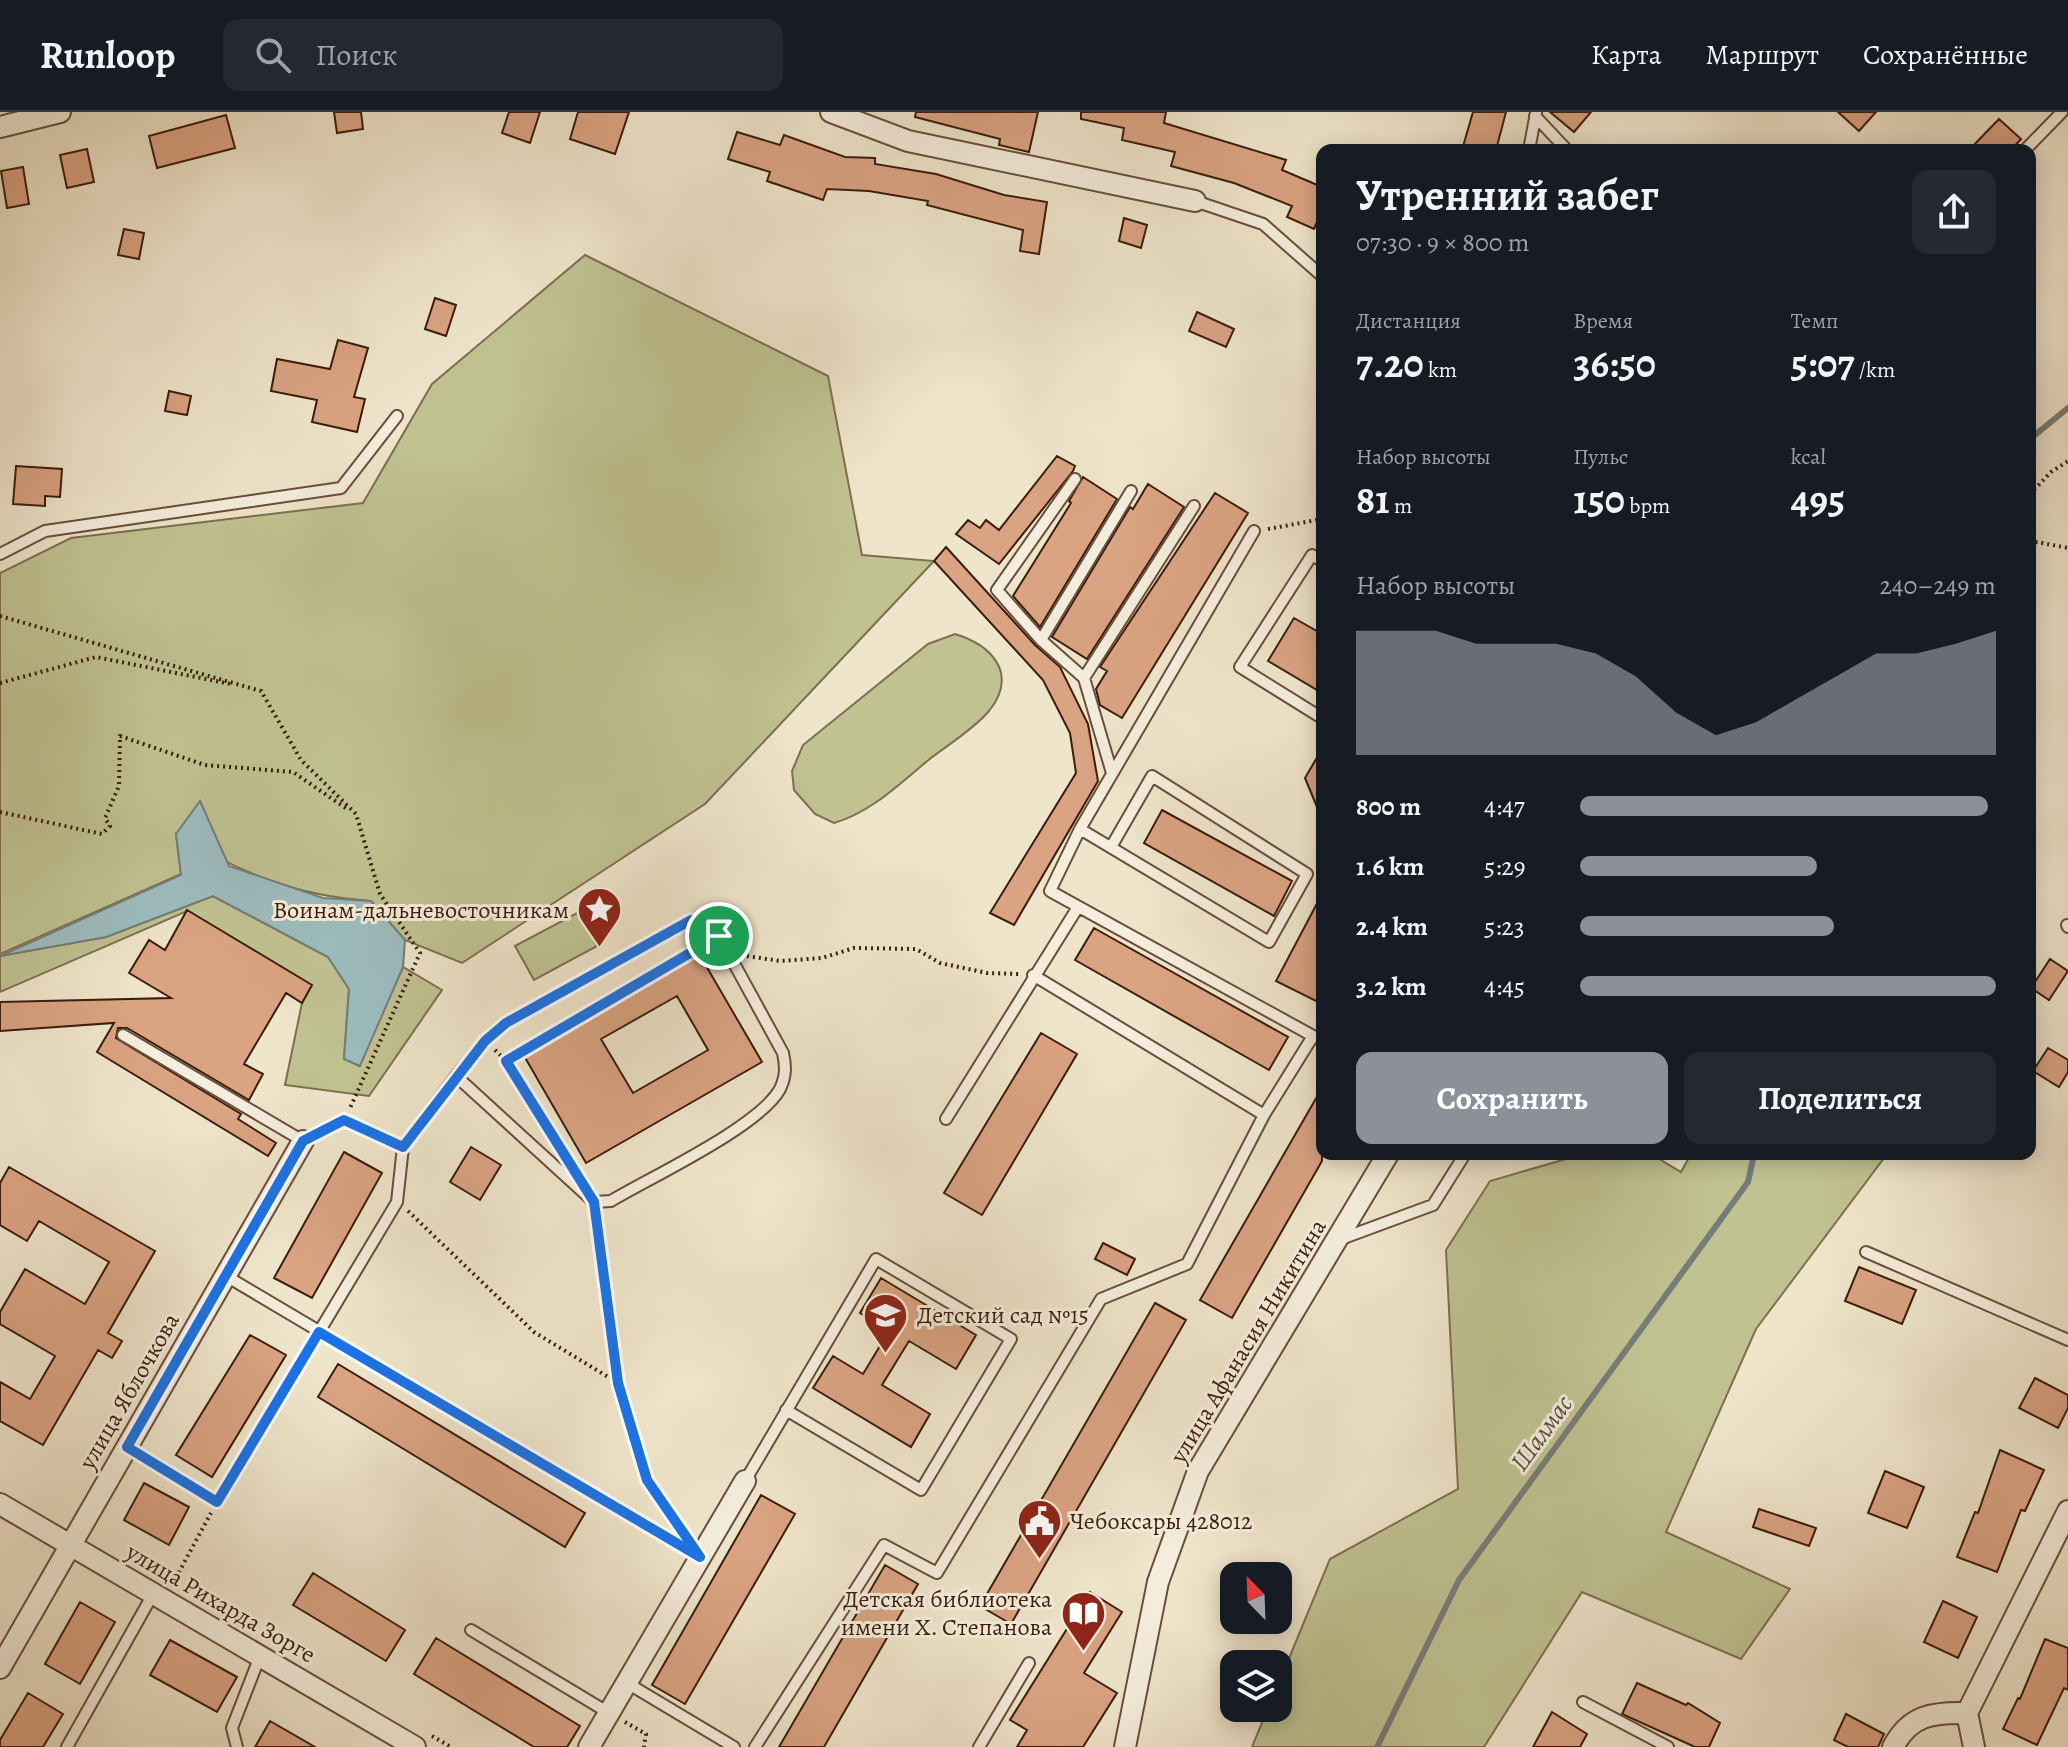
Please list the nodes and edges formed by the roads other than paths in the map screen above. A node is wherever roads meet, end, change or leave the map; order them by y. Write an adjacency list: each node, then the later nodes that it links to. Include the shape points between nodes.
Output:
1 (60, 112): 5 (street)
2 (831, 112): 9 (street, via 908,141)
3 (2062, 112): 8 (lane)
4 (1536, 114): 6 (lane); 7 (lane)
5 (0, 127)
6 (1530, 144)
7 (1562, 144)
8 (2031, 144)
9 (1195, 201): 10 (lane, via 1263,224)
10 (1316, 271)
11 (397, 416): 16 (lane, via 341,488 45,531)
12 (1075, 479): 18 (lane, via 997,590)
13 (1131, 491): 18 (lane)
14 (1194, 506): 19 (lane)
15 (1254, 531): 21 (lane)
16 (0, 554)
17 (1316, 557): 20 (lane, via 1312,555 1240,667)
18 (1041, 640): 19 (lane)
19 (1084, 678): 21 (lane)
20 (1316, 714)
21 (1112, 773): 22 (lane)
22 (1080, 829): 23 (lane); 24 (lane, via 1050,891)
23 (1111, 847): 23 (lane, via 1269,942 1307,874 1152,776)
24 (1078, 907): 25 (lane); 27 (lane)
25 (1033, 975): 30 (lane); 31 (lane)
26 (123, 1035): 32 (lane)
27 (1316, 1037)
28 (1316, 1039): 30 (lane)
29 (456, 1076): 29 (lane, via 506,1023 691,920 707,923 719,936 783,1053 786,1072 779,1091 755,1117 611,1201 594,1202); 33 (lane)
30 (1264, 1115): 62 (lane, via 1187,1264 1101,1299 937,1573 884,1545)
31 (946, 1119)
32 (303, 1141): 33 (lane, via 344,1120); 38 (street, улица Яблочкова)
33 (403, 1147): 39 (lane, via 397,1202)
34 (1385, 1160): 36 (street, улица Афанасия Никитина)
35 (1461, 1160): 36 (lane, via 1433,1205)
36 (1339, 1240): 64 (street, улица Афанасия Никитина, via 1198,1471 1158,1582)
37 (1866, 1252): 40 (lane)
38 (226, 1276): 39 (lane); 42 (street, улица Яблочкова)
39 (319, 1332): 42 (lane, via 217,1502); 47 (lane)
40 (2068, 1340)
41 (786, 1410): 41 (lane, via 876,1259 1011,1339 921,1490); 43 (lane)
42 (127, 1447): 46 (street, улица Яблочкова)
43 (745, 1481): 47 (street)
44 (0, 1504): 46 (street, улица Рихарда Зорге)
45 (2068, 1511): 56 (street)
46 (71, 1545): 48 (street, улица Рихарда Зорге); 52 (street, улица Яблочкова)
47 (700, 1557): 53 (street)
48 (161, 1591): 50 (street, улица Рихарда Зорге); 57 (lane)
49 (471, 1630): 55 (lane)
50 (260, 1656): 58 (lane, via 232,1728); 59 (street, улица Рихарда Зорге)
51 (1029, 1663): 63 (lane)
52 (0, 1668)
53 (627, 1683): 55 (street); 61 (lane)
54 (1583, 1702): 65 (lane)
55 (609, 1713): 60 (street)
56 (1967, 1713): 66 (street, via 1915,1719); 67 (street)
57 (67, 1747)
58 (237, 1747)
59 (415, 1747)
60 (589, 1747)
61 (734, 1747)
62 (755, 1747)
63 (979, 1747)
64 (1125, 1747)
65 (1668, 1747)
66 (1893, 1747)
67 (1974, 1747)

